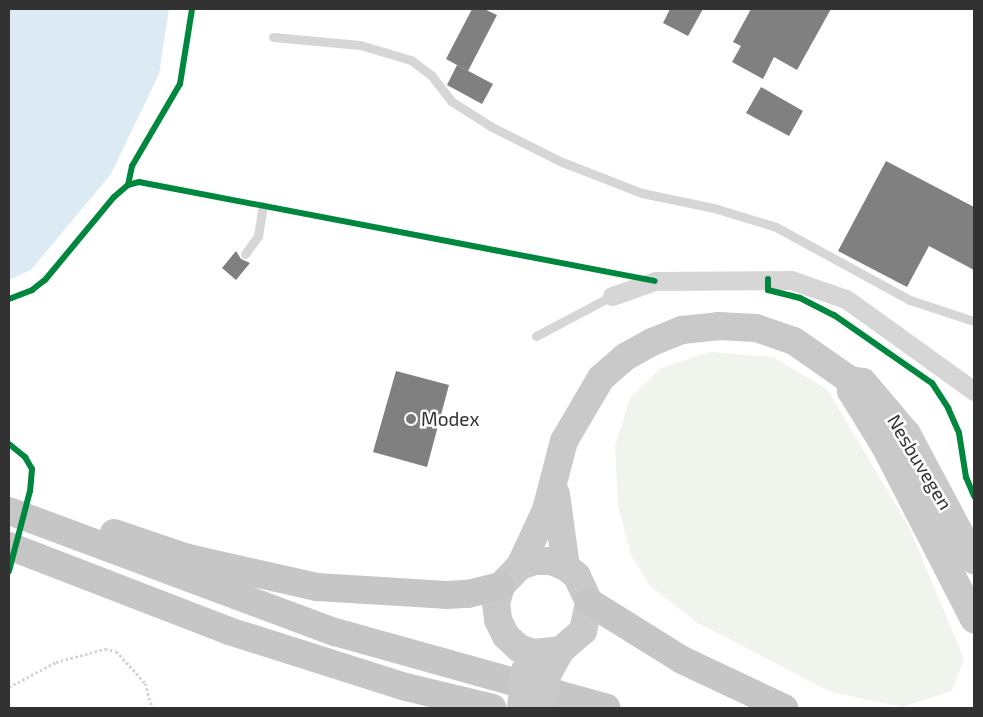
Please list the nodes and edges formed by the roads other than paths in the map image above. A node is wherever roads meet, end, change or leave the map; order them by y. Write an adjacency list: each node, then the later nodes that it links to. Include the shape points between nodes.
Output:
1 (273, 37): 5 (lane, via 360,45 411,60 432,75 451,101 492,127 562,162 642,192 714,208 776,227 910,300)
2 (263, 206): 3 (lane, via 258,236)
3 (245, 254)
4 (612, 296): 6 (lane); 8 (street, via 656,281 791,280 846,299)
5 (974, 321)
6 (536, 336)
7 (850, 380): 9 (main road, Nesbuvegen, via 794,341 756,328 718,326 682,330 625,357 601,378 564,440); 12 (main road, Nesbuvegen, via 863,382 900,423); 14 (main road, via 851,391 885,446)
8 (974, 391)
9 (556, 473): 16 (main road, via 535,540); 17 (main road, via 556,511)
10 (9, 498): 19 (highway, via 188,558 318,587 446,595 468,594)
11 (9, 511): 29 (highway, via 335,632)
12 (968, 530): 14 (street); 15 (main road, Nesbuvegen)
13 (9, 546): 24 (highway, via 229,631)
14 (943, 560): 18 (street); 21 (main road)
15 (974, 560)
16 (520, 566): 17 (main road, via 535,561 551,561); 19 (main road)
17 (566, 567): 20 (main road, via 585,588)
18 (974, 567)
19 (501, 586): 23 (main road, via 496,603 498,620 506,636)
20 (589, 602): 22 (main road, via 583,631); 30 (highway, via 682,660)
21 (974, 619)
22 (561, 650): 23 (main road); 23 (main road, via 533,653)
23 (530, 664): 27 (main road, bridge); 28 (main road, bridge)
24 (406, 687): 25 (highway); 26 (highway)
25 (450, 708)
26 (493, 708)
27 (521, 708)
28 (542, 708)
29 (607, 708)
30 (784, 708)

